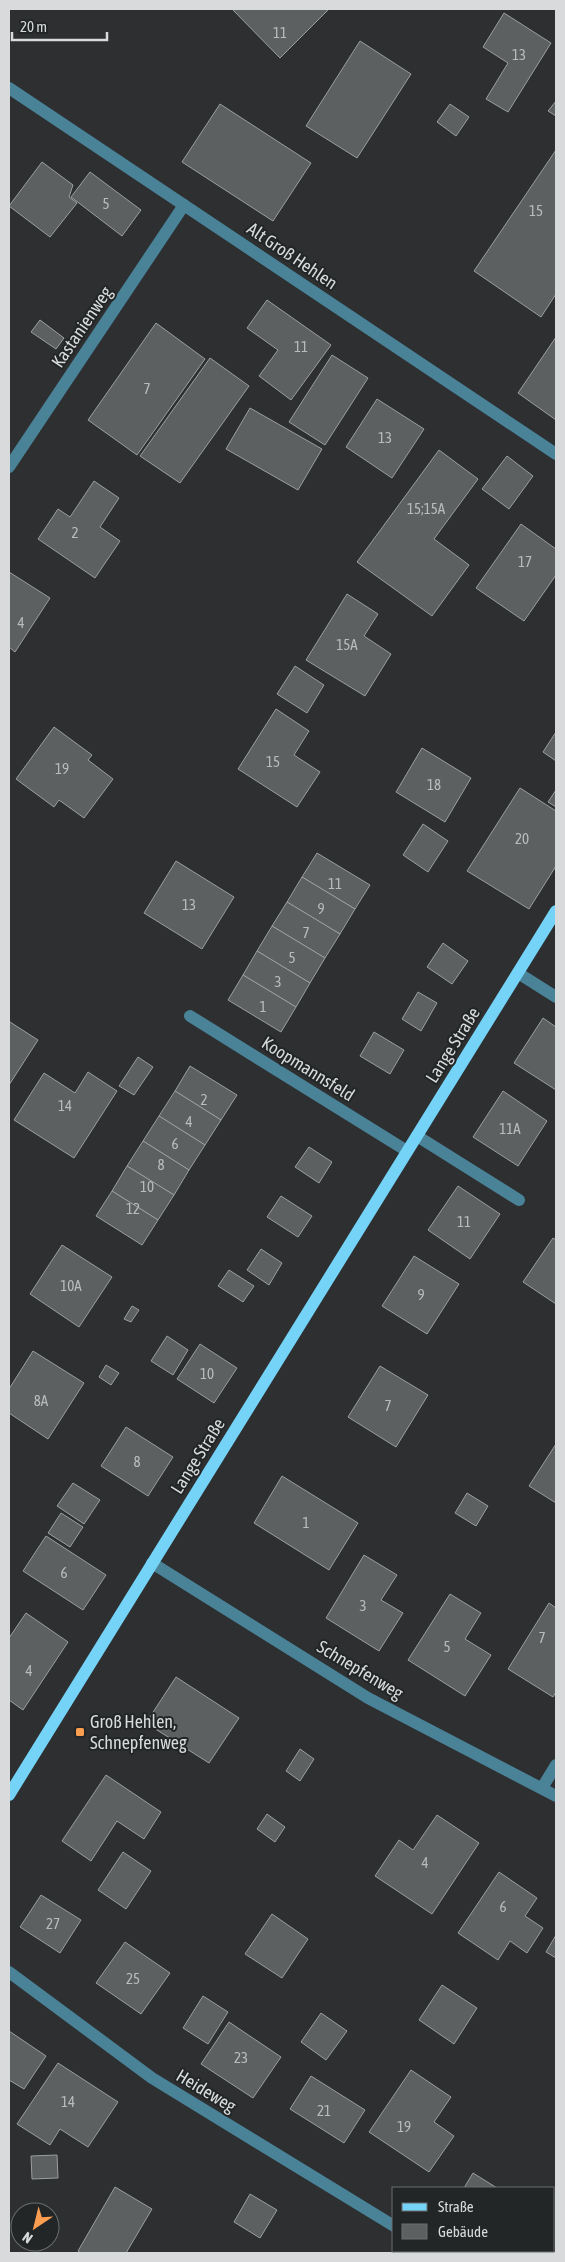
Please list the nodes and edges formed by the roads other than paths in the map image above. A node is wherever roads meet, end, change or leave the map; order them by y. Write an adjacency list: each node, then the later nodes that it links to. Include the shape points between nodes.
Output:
1 (9, 88): 2 (street, Alt Groß Hehlen)
2 (184, 205): 3 (street, Alt Groß Hehlen); 4 (street, Kastanienweg)
3 (556, 454)
4 (9, 468)
5 (556, 911): 6 (main road, Lange Straße)
6 (518, 972): 7 (street); 9 (main road, Lange Straße)
7 (556, 997)
8 (190, 1016): 10 (street, Koopmannsfeld)
9 (417, 1136): 10 (main road, Lange Straße); 11 (street)
10 (407, 1151): 12 (main road, Lange Straße)
11 (519, 1200)
12 (152, 1563): 14 (street, Schnepfenweg, via 368,1698); 15 (main road, Lange Straße)
13 (556, 1765): 14 (street)
14 (542, 1788): 16 (street, Schnepfenweg)
15 (9, 1795)
16 (556, 1796)
17 (9, 1972): 18 (street, Heideweg, via 152,2078)
18 (392, 2225)

